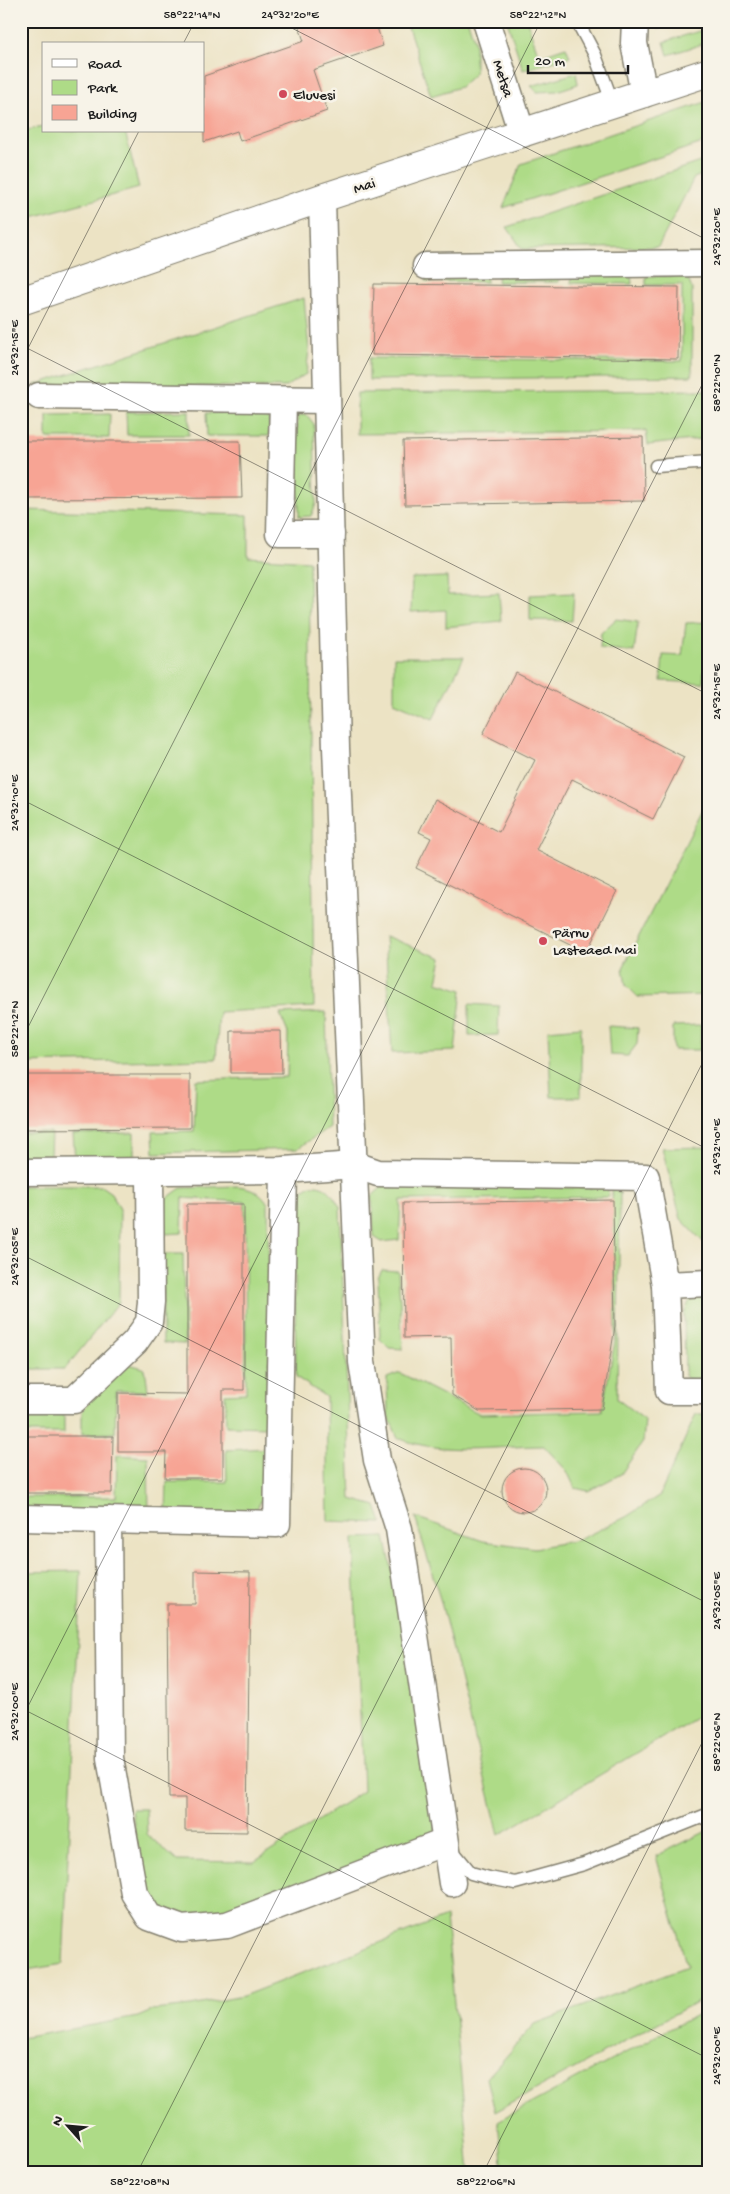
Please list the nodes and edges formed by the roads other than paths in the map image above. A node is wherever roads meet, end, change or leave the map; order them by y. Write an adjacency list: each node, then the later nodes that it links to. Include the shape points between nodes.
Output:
1 (486, 21): 7 (street, Metsa)
2 (577, 21): 6 (lane, via 595,55)
3 (635, 21): 5 (street, via 634,42)
4 (709, 72): 5 (street, Mai)
5 (644, 94): 6 (street, Mai)
6 (613, 104): 7 (street, Mai)
7 (522, 134): 8 (street, Mai)
8 (322, 198): 11 (street, Mai); 14 (street)
9 (709, 263): 10 (street)
10 (426, 266)
11 (21, 301)
12 (39, 396): 13 (street)
13 (283, 400): 14 (street); 17 (street, via 280,534)
14 (327, 400): 17 (street)
15 (709, 462): 16 (lane)
16 (656, 466)
17 (331, 534): 18 (street, via 336,748)
18 (354, 1165): 19 (street); 23 (street, via 378,1173 646,1178); 29 (street, via 362,1362 377,1460 399,1529)
19 (284, 1170): 21 (street); 27 (street, via 277,1524)
20 (21, 1172): 21 (street)
21 (150, 1172): 25 (street, via 149,1322 135,1342 74,1400)
22 (709, 1283): 23 (street)
23 (665, 1285): 24 (street, via 669,1391)
24 (709, 1391)
25 (21, 1400)
26 (21, 1518): 27 (street)
27 (108, 1520): 29 (street, via 110,1758 134,1893 149,1917 182,1929 227,1926)
28 (709, 1814): 29 (lane, via 584,1864 515,1883 471,1873)
29 (445, 1842): 30 (street)
30 (452, 1883)

